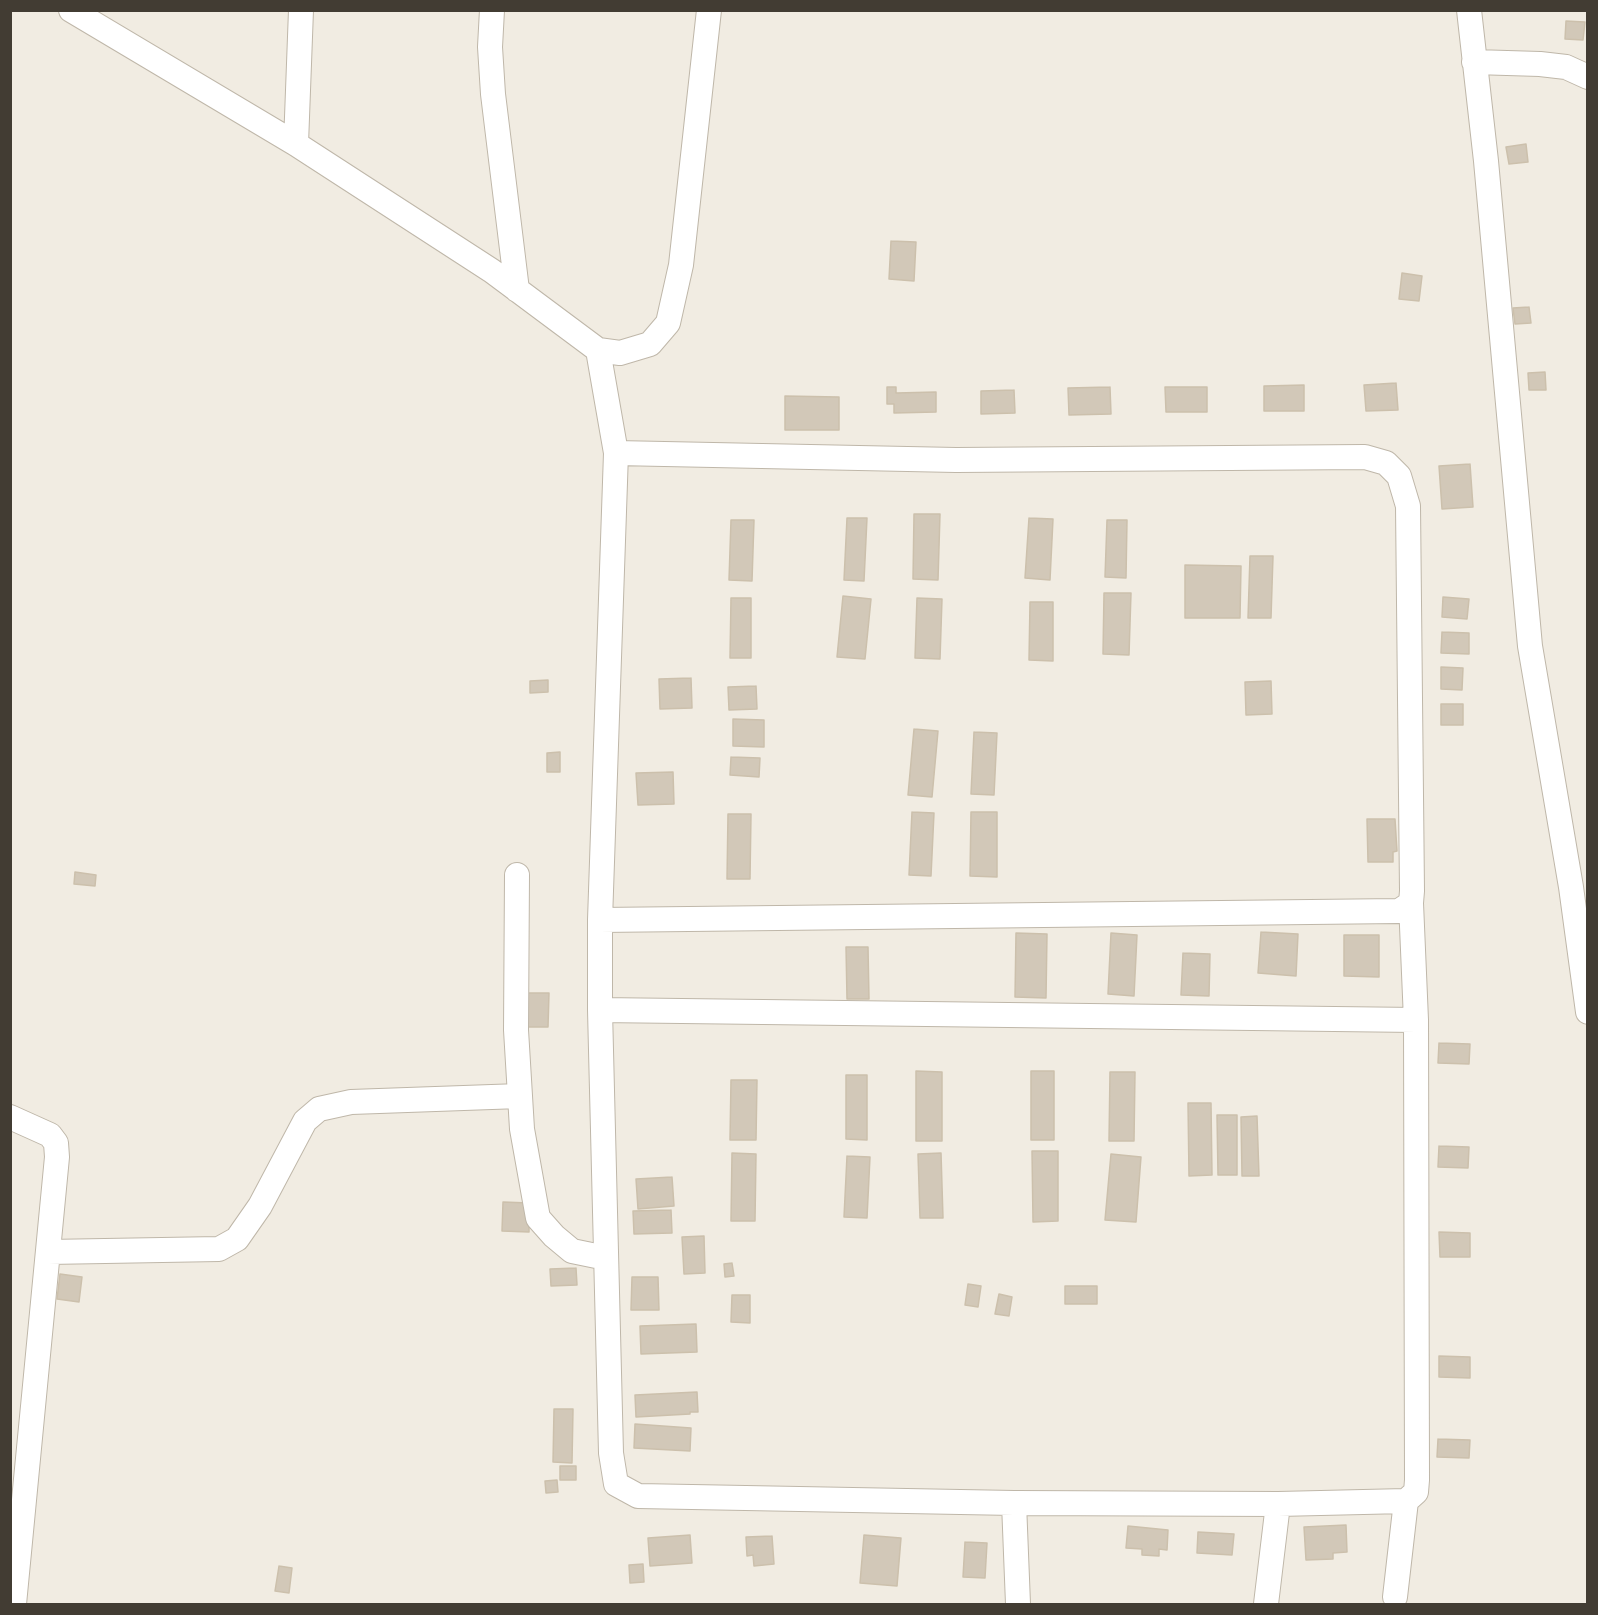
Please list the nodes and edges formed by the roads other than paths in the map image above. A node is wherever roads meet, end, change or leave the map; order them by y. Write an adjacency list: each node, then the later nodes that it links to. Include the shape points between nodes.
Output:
1 (71, 10): 8 (street)
2 (301, 10): 8 (street)
3 (492, 10): 9 (street, via 493,94)
4 (710, 10): 10 (street, via 681,265 668,323 650,344 620,353)
5 (1469, 10): 6 (street)
6 (1474, 62): 7 (street, via 1566,67); 13 (street, via 1530,646)
7 (1587, 76)
8 (296, 144): 9 (street)
9 (517, 290): 10 (street)
10 (598, 350): 11 (street)
11 (616, 453): 14 (street, via 956,460 1365,457 1386,463 1399,476 1408,506); 15 (street)
12 (517, 875): 19 (street, via 516,1030)
13 (1579, 888): 17 (street)
14 (1411, 903): 15 (street, via 1399,911); 18 (street)
15 (600, 920): 16 (street)
16 (600, 1010): 18 (street); 22 (street)
17 (1587, 1012)
18 (1416, 1020): 23 (street, via 1418,1480 1416,1492)
19 (520, 1096): 21 (street, via 351,1102 319,1109 305,1122 260,1206 237,1239 219,1249); 22 (street, via 538,1218 572,1251)
20 (10, 1118): 21 (street, via 50,1134 56,1143)
21 (48, 1252): 27 (street)
22 (606, 1258): 24 (street, via 611,1453 616,1484 638,1496)
23 (1406, 1501): 25 (street); 26 (street)
24 (1014, 1503): 25 (street); 28 (street)
25 (1278, 1504): 29 (street)
26 (1395, 1597)
27 (14, 1605)
28 (1018, 1605)
29 (1266, 1605)

